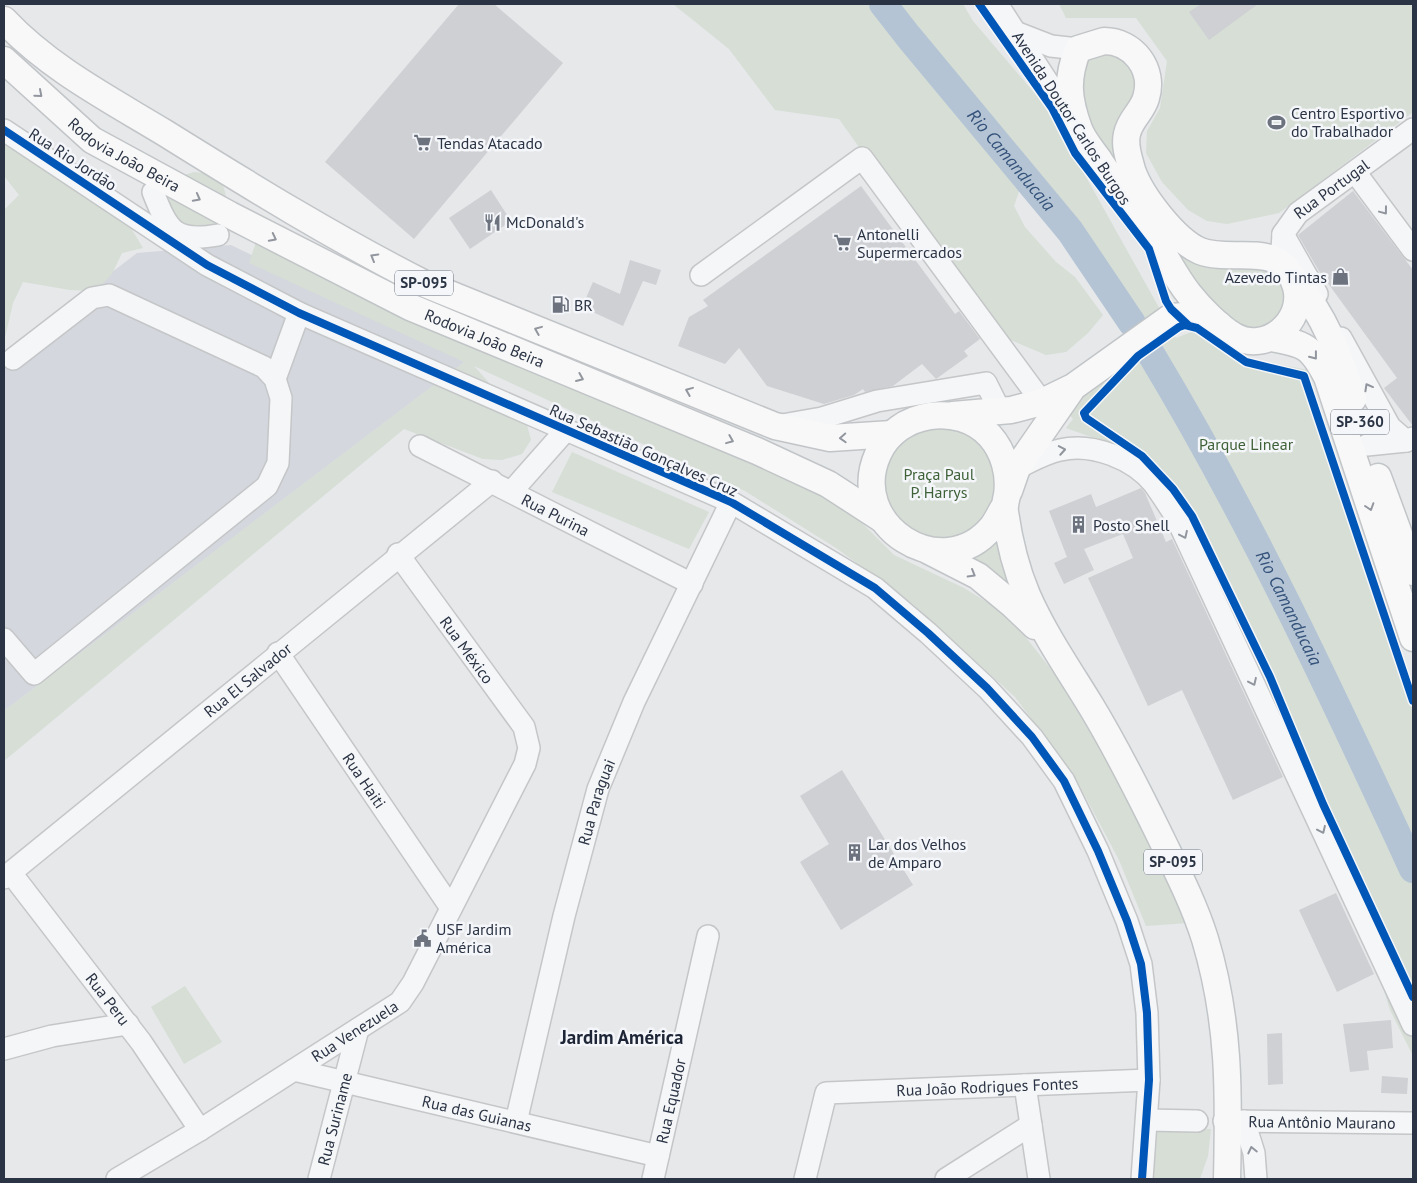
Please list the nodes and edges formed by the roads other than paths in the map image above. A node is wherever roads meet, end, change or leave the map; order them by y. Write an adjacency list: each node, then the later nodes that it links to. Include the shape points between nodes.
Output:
1 (997, 4): 3 (street, Avenida Doutor Carlos Burgos)
2 (4, 20): 9 (main road, Rodovia João Beira / SP-095, via 58,68)
3 (1015, 32): 4 (street, via 1051,46); 8 (street, Avenida Doutor Carlos Burgos)
4 (1078, 49): 8 (main road, via 1070,68 1068,87); 17 (main road, Avenida Doutor Carlos Burgos, via 1097,42 1116,41 1129,46 1145,71 1148,83 1146,98 1130,121 1126,136 1127,154 1136,182 1176,233 1192,246)
5 (4, 60): 12 (main road, Rodovia João Beira / SP-095, one-way to 12, via 92,140)
6 (1413, 129): 10 (street, Rua Portugal)
7 (4, 130): 13 (street, Rua Rio Jordão)
8 (1080, 132): 21 (main road, Avenida Doutor Carlos Burgos)
9 (197, 153): 11 (main road, Rodovia João Beira / SP-095); 12 (main road, via 179,164)
10 (1355, 172): 15 (street, Rua Portugal, via 1298,213); 16 (street, one-way to 16)
11 (238, 178): 14 (main road); 33 (main road, Rodovia João Beira / SP-095, one-way to 11, via 425,284)
12 (159, 186): 13 (street); 14 (main road, Rodovia João Beira / SP-095, one-way to 14); 14 (street, via 164,221 180,236 202,238)
13 (126, 211): 18 (street, Rua Rio Jordão)
14 (224, 225): 18 (street); 44 (main road, Rodovia João Beira / SP-095, one-way to 44, via 410,307 756,451 828,484)
15 (1283, 234): 19 (street, Rua Portugal, via 1281,252); 36 (street, one-way to 15, via 1390,428)
16 (1413, 250)
17 (1214, 254): 19 (main road, SP-360, via 1273,258); 21 (main road)
18 (207, 265): 22 (street, Rua Sebastião Gonçalves Cruz)
19 (1289, 273): 25 (main road, via 1297,293 1297,307 1283,331); 37 (main road, SP-360, via 1312,300 1326,325 1338,352)
20 (701, 275): 30 (street, via 862,158)
21 (1181, 282): 23 (main road); 24 (main road)
22 (299, 313): 27 (street); 35 (street, Rua Sebastião Gonçalves Cruz)
23 (1168, 319): 24 (main road, SP-360, via 1197,315); 28 (main road)
24 (1226, 330): 25 (main road, SP-360, via 1247,340)
25 (1271, 338): 49 (main road, SP-360, one-way to 49, via 1309,349 1328,377)
26 (13, 359): 27 (street, via 92,298 109,295 264,367)
27 (275, 380): 50 (street, via 281,398 278,463 267,486 34,674)
28 (1079, 383): 30 (main road); 39 (main road)
29 (877, 401): 31 (street, via 986,383); 33 (street, via 822,418); 34 (street)
30 (1042, 402): 31 (main road)
31 (1000, 411): 32 (main road)
32 (952, 415): 34 (main road, SP-095, via 931,415); 42 (main road, SP-095, via 972,422 990,435 1002,453 1008,474)
33 (775, 426): 34 (main road, Rodovia João Beira / SP-095, one-way to 33, via 830,438)
34 (901, 427): 44 (main road, SP-095, via 879,453 872,475 873,498)
35 (566, 430): 41 (street); 43 (street, Rua Sebastião Gonçalves Cruz)
36 (1410, 439): 37 (street)
37 (1367, 445): 47 (main road, SP-360)
38 (420, 446): 40 (street, Rua Purina)
39 (1017, 468): 42 (main road); 58 (street, one-way to 58, via 1060,449 1085,448 1107,453 1130,464 1153,483 1176,517)
40 (492, 481): 41 (street, Rua Purina); 46 (street, Rua El Salvador)
41 (512, 491): 48 (street, Rua Purina)
42 (1006, 501): 45 (main road, SP-095, via 992,527 974,542 952,550); 51 (main road, SP-095, via 1016,564 1028,597)
43 (731, 502): 48 (street, Rua Paraguai); 62 (street, Rua Sebastião Gonçalves Cruz, via 875,588 987,688 1032,737 1064,781 1098,851 1141,964 1147,1014)
44 (882, 519): 45 (main road, SP-095, via 894,534)
45 (929, 551): 51 (main road, SP-095, one-way to 51, via 978,576 1014,605)
46 (398, 554): 52 (street, Rua El Salvador); 53 (street, Rua México, via 524,727)
47 (1413, 572)
48 (692, 584): 68 (street, Rua Paraguai, via 634,702 598,789 564,916)
49 (1413, 638)
50 (4, 639)
51 (1058, 650): 67 (main road, SP-095, via 1122,757 1179,874 1204,937 1221,1000)
52 (278, 653): 54 (street, Rua El Salvador); 55 (street, Rua Haiti)
53 (529, 748): 55 (street, Rua Venezuela, via 526,764)
54 (7, 876): 57 (street, Rua Peru)
55 (451, 908): 59 (street, Rua Venezuela, via 400,1002)
56 (708, 936): 72 (street, Rua Equador)
57 (128, 1024): 60 (street, via 52,1036); 71 (street, Rua Peru)
58 (1413, 1025)
59 (358, 1029): 61 (street, Rua Venezuela); 63 (street, Rua Suriname)
60 (4, 1049)
61 (294, 1070): 63 (street, Rua das Guianas); 71 (street, Rua Venezuela)
62 (1149, 1080): 64 (street, Rua João Rodrigues Fontes); 65 (street, Rua Sebastião Gonçalves Cruz)
63 (345, 1082): 68 (street, Rua das Guianas); 74 (street, Rua Suriname)
64 (1025, 1085): 70 (street); 76 (street, Rua João Rodrigues Fontes, via 826,1093)
65 (1147, 1120): 66 (street); 79 (street, Rua Sebastião Gonçalves Cruz)
66 (1197, 1121)
67 (1232, 1121): 69 (street, Rua Antônio Maurano); 80 (main road, SP-095); 81 (main road, SP-095); 82 (street, one-way to 67, via 1254,1154)
68 (516, 1122): 72 (street, Rua das Guianas)
69 (1413, 1123)
70 (1031, 1125): 77 (street); 78 (street)
71 (200, 1130): 73 (street, Rua Venezuela)
72 (658, 1156): 75 (street, Rua Equador)
73 (117, 1179)
74 (319, 1179)
75 (653, 1179)
76 (805, 1179)
77 (946, 1179)
78 (1039, 1179)
79 (1142, 1179)
80 (1210, 1179)
81 (1227, 1179)
82 (1256, 1179)

